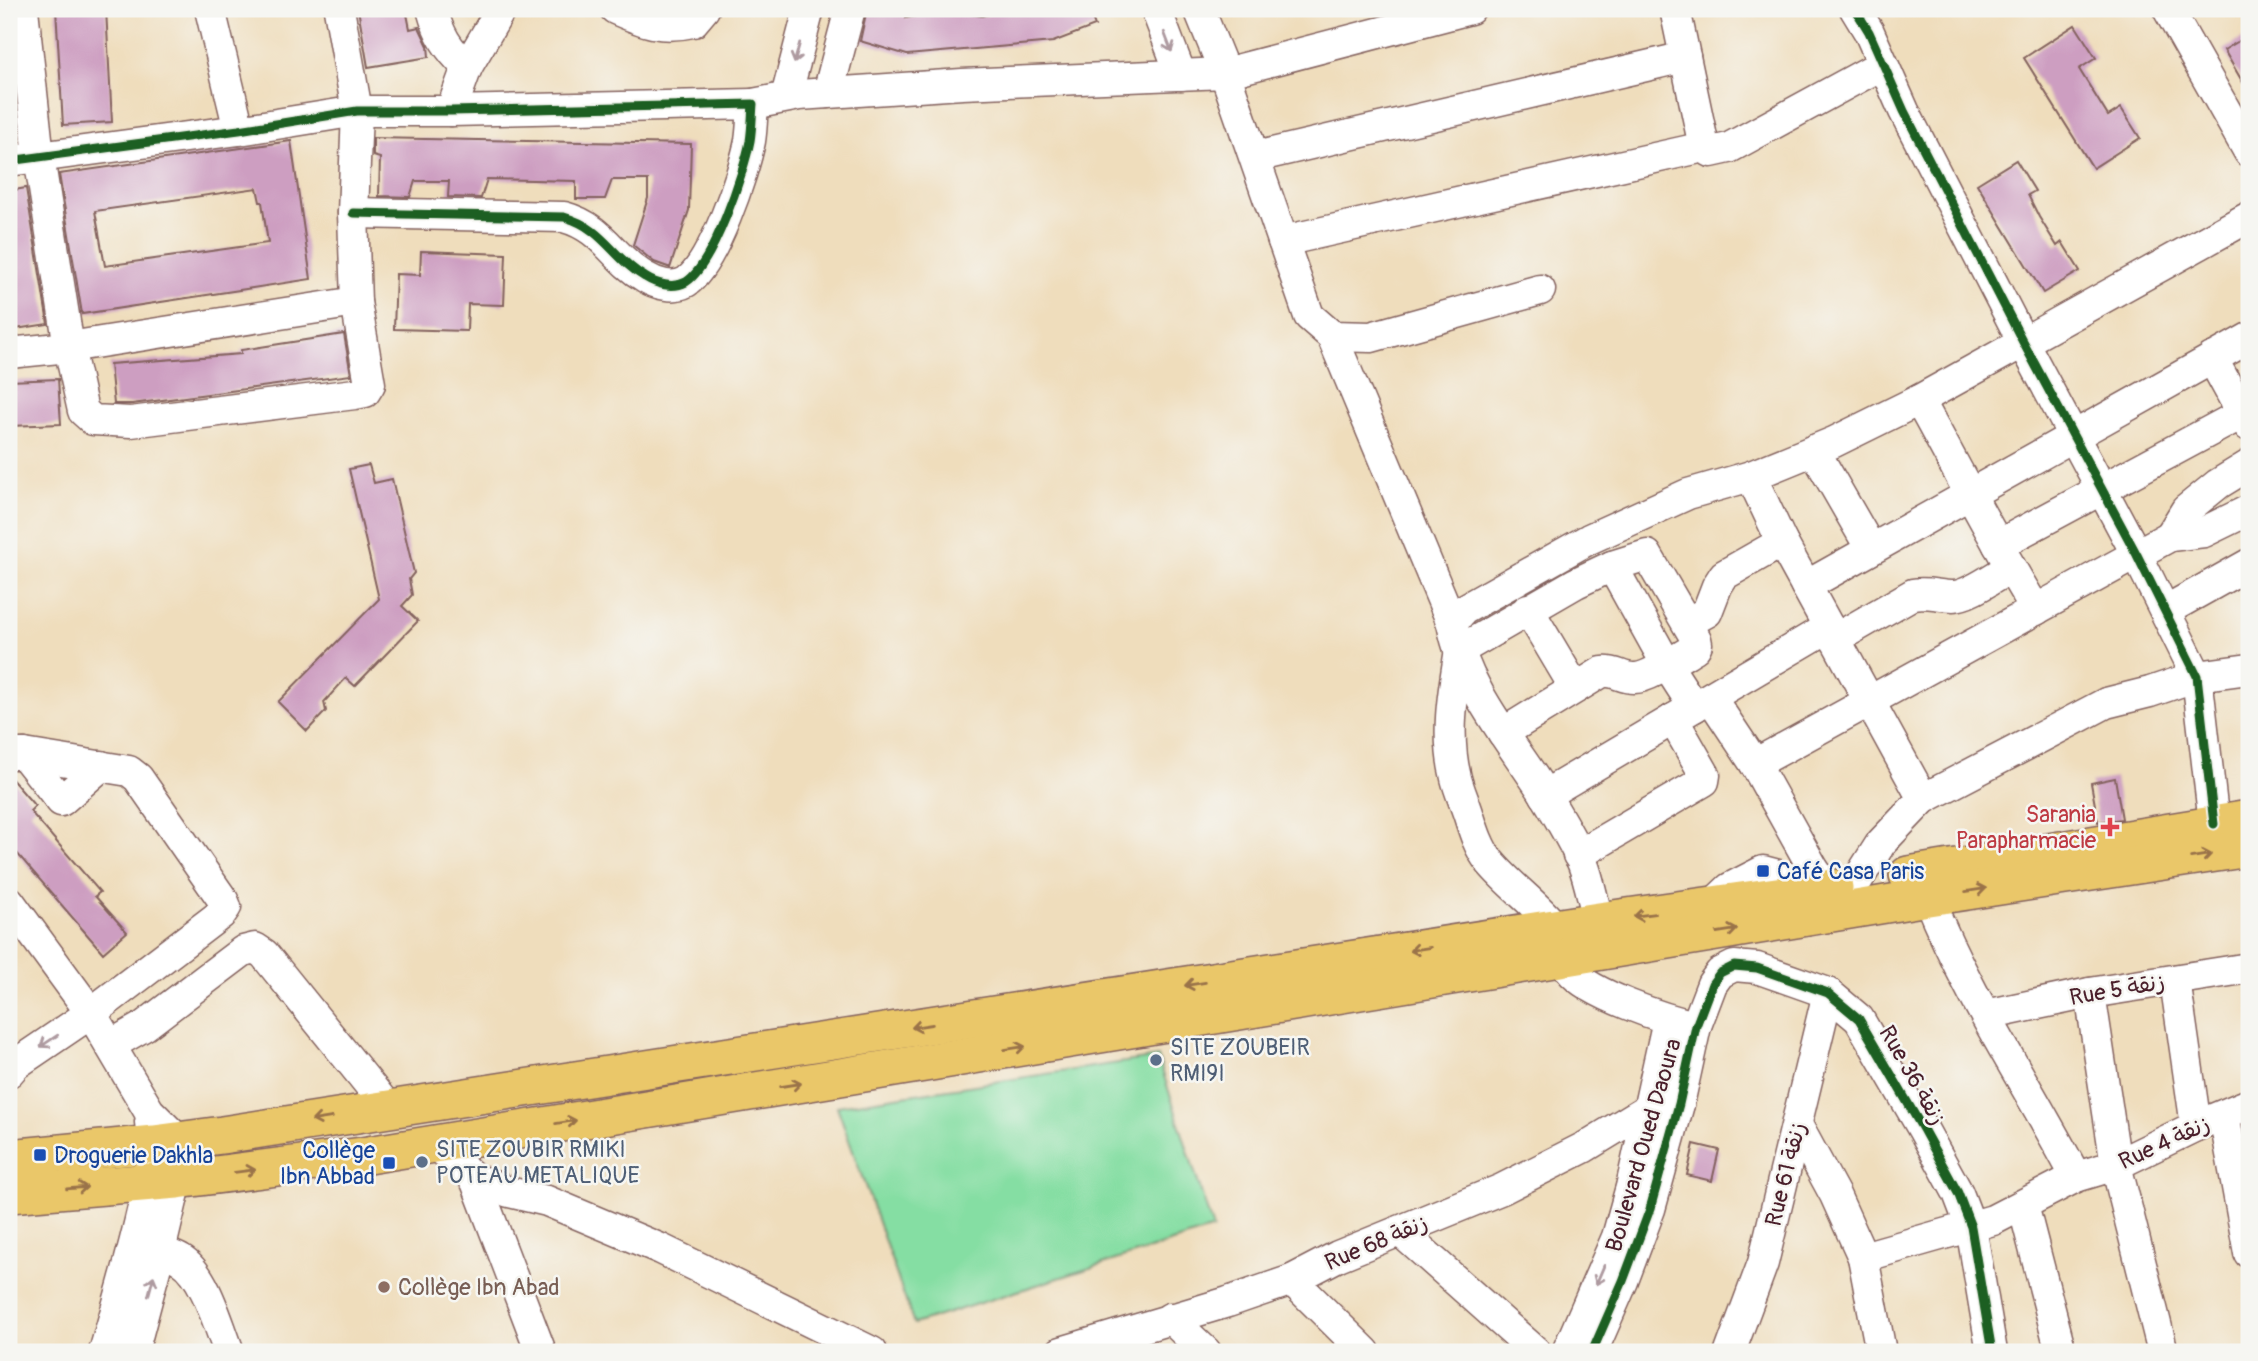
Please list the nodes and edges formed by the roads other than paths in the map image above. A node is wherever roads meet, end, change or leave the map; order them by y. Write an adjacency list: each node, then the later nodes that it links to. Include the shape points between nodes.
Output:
1 (23, 9): 16 (street)
2 (210, 9): 27 (street)
3 (339, 9): 25 (street)
4 (432, 9): 19 (street, via 450,50)
5 (500, 9): 19 (street)
6 (615, 9): 7 (street, via 643,22 672,27 693,23)
7 (704, 9)
8 (809, 9): 23 (street, one-way to 23)
9 (850, 9): 22 (street)
10 (1156, 9): 21 (street, one-way to 21)
11 (1199, 9): 20 (street)
12 (1470, 9): 20 (street)
13 (1675, 9): 17 (street)
14 (1855, 9): 18 (street)
15 (2168, 9): 29 (street)
16 (18, 44): 30 (street)
17 (1685, 57): 28 (street); 31 (street)
18 (1883, 64): 28 (street, via 1729,148 1712,152); 40 (street)
19 (467, 67): 26 (street)
20 (1225, 73): 21 (street); 31 (street)
21 (1181, 75): 22 (street)
22 (828, 93): 23 (street)
23 (786, 97): 24 (street)
24 (753, 104): 26 (street); 33 (street, via 751,138 727,215 686,282 671,286 645,277 582,222 564,218)
25 (357, 111): 26 (street); 27 (street); 33 (street)
26 (451, 111)
27 (239, 130): 30 (street)
28 (1704, 147): 35 (street)
29 (2249, 152)
30 (39, 157): 32 (street); 41 (street)
31 (1255, 157): 35 (street)
32 (9, 161)
33 (353, 213): 37 (street)
34 (2249, 216): 40 (street)
35 (1283, 242): 38 (street, via 1309,316)
36 (1540, 290): 38 (street, via 1371,337)
37 (356, 302): 41 (street); 41 (street, via 370,384 365,392 355,394 131,422 93,420 83,411)
38 (1332, 336): 68 (street)
39 (2249, 338): 43 (street)
40 (2023, 342): 44 (street); 46 (street)
41 (69, 347): 42 (street)
42 (9, 353)
43 (2213, 358): 45 (street); 46 (street)
44 (1919, 400): 47 (street); 51 (street)
45 (2247, 416): 50 (street)
46 (2073, 435): 50 (street); 51 (street)
47 (1814, 450): 49 (street); 55 (street)
48 (2249, 465): 53 (street, via 2186,510)
49 (1751, 476): 54 (street); 56 (street, via 1688,494)
50 (2102, 489): 57 (street); 58 (street)
51 (1971, 493): 55 (street); 58 (street)
52 (2249, 510): 53 (street, via 2204,532)
53 (2170, 536): 57 (street)
54 (1782, 542): 62 (street); 66 (street, via 1724,575 1707,612)
55 (1871, 549): 62 (street)
56 (1562, 554): 61 (street); 68 (street, via 1463,610)
57 (2137, 555): 64 (street); 65 (street)
58 (2004, 557): 64 (street); 67 (street, via 1964,594 1913,594)
59 (2249, 564): 65 (street)
60 (1612, 566): 61 (street); 66 (street, via 1647,555); 70 (street)
61 (1576, 583): 63 (street)
62 (1806, 586): 67 (street)
63 (1528, 609): 68 (street); 72 (street)
64 (2036, 610): 73 (street)
65 (2165, 611): 71 (street)
66 (1687, 623): 70 (street, via 1697,644)
67 (1832, 633): 73 (street); 74 (street)
68 (1456, 636): 75 (street, via 1472,681); 88 (street, via 1450,743 1456,778 1487,859)
69 (2243, 664): 71 (street)
70 (1667, 665): 72 (street, via 1637,679 1602,672); 74 (street)
71 (2197, 676): 80 (street, via 2106,703); 81 (street)
72 (1576, 688): 75 (street)
73 (1869, 701): 77 (street); 80 (street)
74 (1693, 708): 77 (street); 79 (street); 83 (street, via 1704,781)
75 (1503, 733): 79 (street)
76 (16, 754): 78 (street); 78 (street, via 61,801)
77 (1755, 764): 84 (street)
78 (101, 766): 93 (street, via 129,771 138,778 226,907)
79 (1545, 795): 83 (street)
80 (1923, 799): 84 (street)
81 (2232, 821): 84 (main road)
82 (2249, 848): 85 (main road, one-way to 82)
83 (1578, 855): 87 (street)
84 (1829, 888): 87 (main road, one-way to 87)
85 (1928, 897): 88 (main road, one-way to 85); 94 (street)
86 (9, 901): 93 (street)
87 (1599, 921): 88 (main road)
88 (1560, 943): 95 (street, via 1571,972 1587,985); 100 (main road, one-way to 100); 105 (main road, one-way to 88)
89 (2249, 968): 90 (street, Rue 5 زنقة)
90 (2175, 979): 92 (street, Rue 5 زنقة); 103 (street)
91 (1828, 993): 95 (street, Rue 36 زنقة, via 1757,968 1734,966 1720,973); 102 (street, Rue 61 زنقة); 113 (street, Rue 36 زنقة, via 1859,1019 1958,1193)
92 (2090, 993): 94 (street, Rue 5 زنقة); 107 (street)
93 (91, 1013): 96 (street); 97 (street, one-way to 97)
94 (1986, 1015): 108 (street)
95 (1682, 1023): 98 (street, Boulevard Oued Daoura); 99 (street, Boulevard Oued Daoura)
96 (111, 1045): 100 (street, via 144,1026 243,951 255,948); 104 (street)
97 (9, 1072)
98 (1679, 1104): 99 (street, Rue 68 زنقة); 130 (street, Boulevard Oued Daoura, via 1650,1209)
99 (1649, 1108): 114 (street, Rue 68 زنقة, via 1586,1147 1502,1189); 129 (street, Boulevard Oued Daoura, one-way to 129, via 1616,1237)
100 (389, 1109): 104 (main road, one-way to 104)
101 (2237, 1109): 103 (street, Rue 4 زنقة); 116 (street)
102 (1797, 1125): 117 (street); 131 (street, Rue 61 زنقة, via 1763,1262)
103 (2196, 1126): 107 (street, Rue 4 زنقة)
104 (160, 1132): 106 (main road); 110 (street)
105 (436, 1144): 109 (street); 110 (main road, one-way to 105)
106 (9, 1157)
107 (2116, 1165): 108 (street, Rue 4 زنقة); 135 (street)
108 (2076, 1177): 112 (street, Rue 4 زنقة)
109 (475, 1179): 123 (street); 124 (street, via 547,1201 661,1249)
110 (162, 1181): 111 (main road, one-way to 110); 115 (street); 120 (street, via 135,1244)
111 (9, 1194)
112 (2023, 1205): 113 (street, Rue 4 زنقة); 134 (street)
113 (1971, 1227): 117 (street, Rue 4 زنقة); 133 (street, Rue 36 زنقة)
114 (1401, 1231): 118 (street, Rue 68 زنقة); 128 (street)
115 (160, 1251): 121 (street, one-way to 115); 122 (street, via 182,1260 202,1284)
116 (2249, 1253)
117 (1863, 1257): 132 (street)
118 (1292, 1280): 119 (street, Rue 68 زنقة); 127 (street)
119 (1170, 1318): 125 (street, Rue 68 زنقة); 126 (street)
120 (104, 1352)
121 (133, 1352)
122 (229, 1352)
123 (541, 1352)
124 (872, 1352)
125 (1061, 1352)
126 (1206, 1352)
127 (1365, 1352)
128 (1536, 1352)
129 (1567, 1352)
130 (1592, 1352)
131 (1730, 1352)
132 (1881, 1352)
133 (1992, 1352)
134 (2061, 1352)
135 (2163, 1352)

